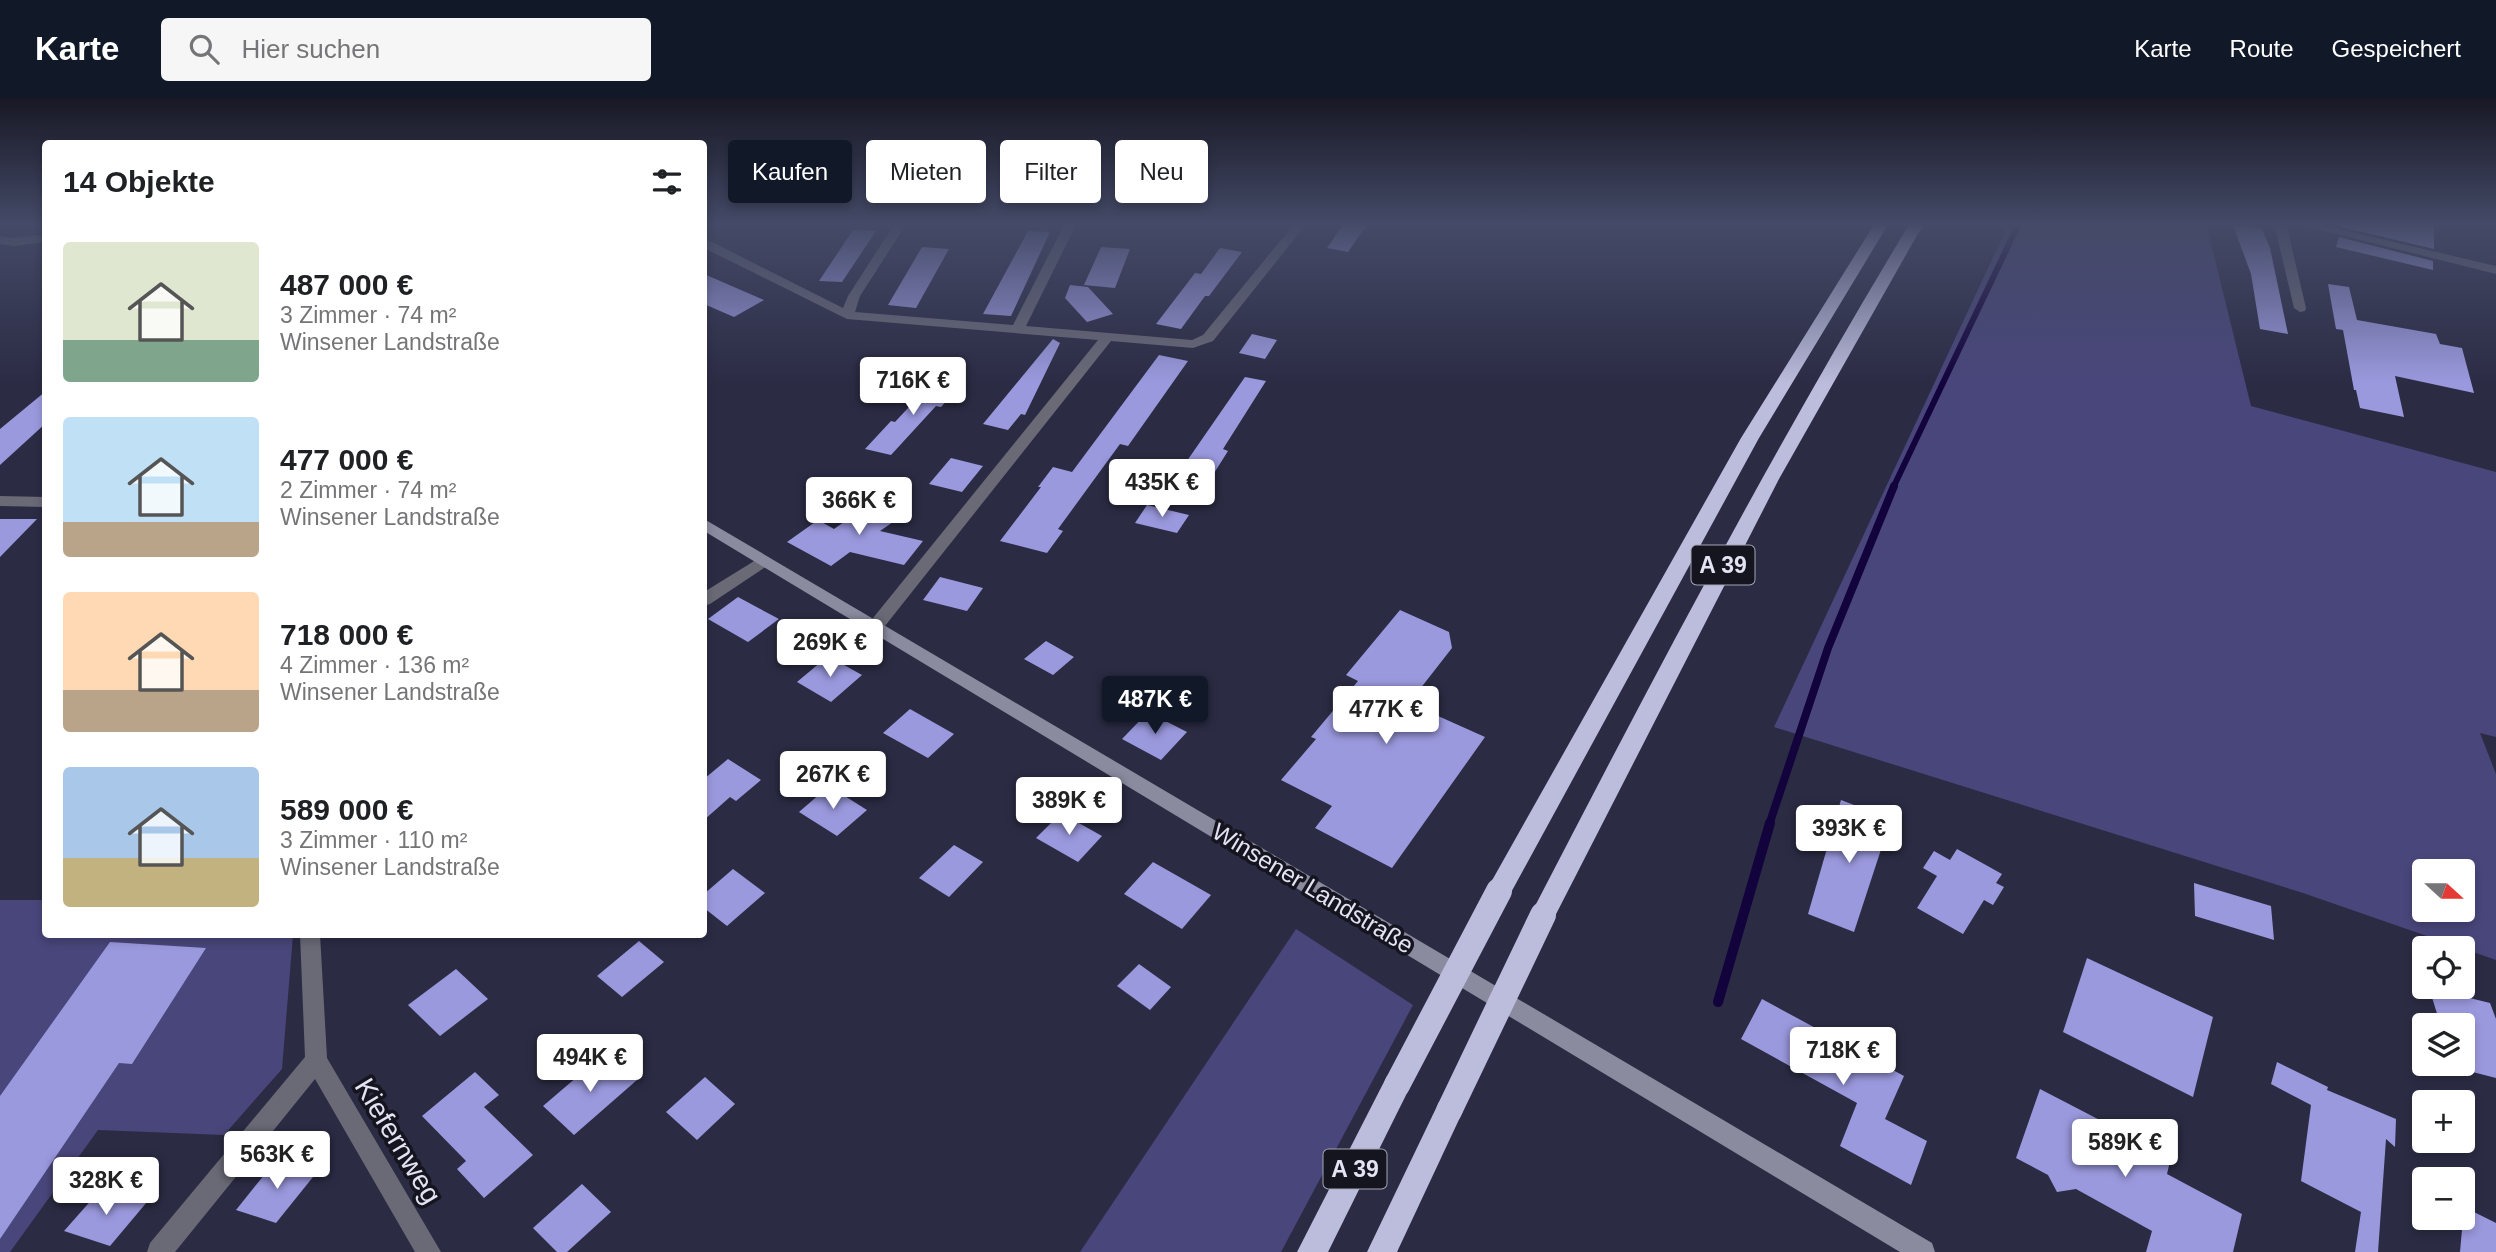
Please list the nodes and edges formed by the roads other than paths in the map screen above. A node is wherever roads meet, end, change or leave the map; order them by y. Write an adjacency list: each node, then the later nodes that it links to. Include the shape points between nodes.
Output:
1 (771, 277): 9 (street)
2 (866, 277): 9 (street)
3 (1044, 277): 10 (street)
4 (1257, 277): 11 (street, via 1208,338 1193,344)
5 (1849, 277): 22 (highway, A 39, bridge, via 1750,438 1499,891)
6 (1885, 277): 23 (highway, A 39, bridge, via 1789,441 1681,643 1543,915)
7 (2293, 277): 8 (street)
8 (2300, 308)
9 (847, 315): 10 (street)
10 (1017, 330): 11 (street)
11 (1107, 338): 17 (street)
12 (0, 501): 13 (street)
13 (42, 502)
14 (707, 526): 15 (main road, Winsener Landstraße)
15 (764, 560): 16 (street); 17 (main road, Winsener Landstraße)
16 (707, 598)
17 (875, 626): 24 (main road, Winsener Landstraße)
18 (310, 938): 19 (street)
19 (316, 1060): 20 (street); 21 (street, Kiefernweg)
20 (159, 1252)
21 (429, 1252)
22 (1312, 1252)
23 (1382, 1252)
24 (1923, 1252)

